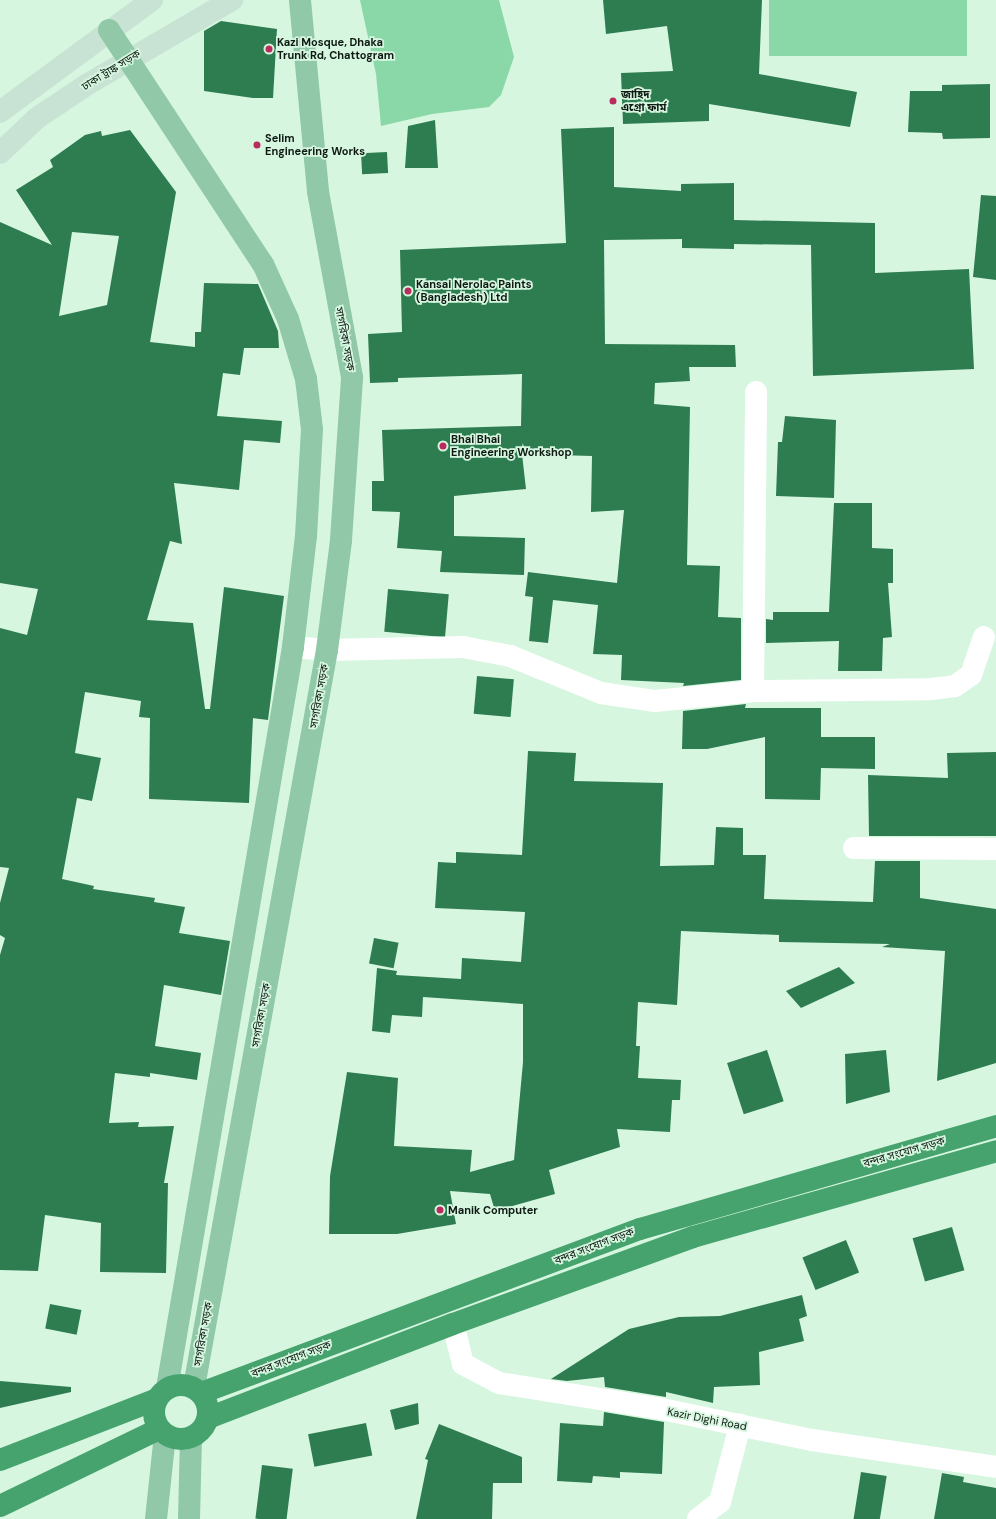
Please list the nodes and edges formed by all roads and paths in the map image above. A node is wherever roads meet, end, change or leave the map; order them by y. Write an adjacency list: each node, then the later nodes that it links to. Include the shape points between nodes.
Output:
1 (152, 0): 4 (main road)
2 (232, 0): 5 (main road, ঢাকা ট্রাঙ্ক সড়ক)
3 (300, 0): 11 (main road, সাগরিকা সড়ক, via 318,191 352,376 341,540)
4 (109, 30): 5 (main road); 6 (main road)
5 (127, 59): 7 (main road, ঢাকা ট্রাঙ্ক সড়ক, via 37,118); 10 (main road, via 263,264 288,319 306,379 312,429 306,536)
6 (0, 112)
7 (0, 153)
8 (756, 392): 12 (street)
9 (984, 636): 12 (street, via 971,675 955,686 931,689)
10 (293, 647): 11 (street); 19 (main road)
11 (327, 650): 12 (street, via 463,647 510,656 601,693 655,701); 18 (main road, সাগরিকা সড়ক)
12 (753, 691)
13 (854, 848): 14 (street)
14 (996, 849)
15 (996, 1126): 18 (highway, বন্দর সংযোগ সড়ক, via 640,1228)
16 (996, 1151): 17 (highway, via 693,1237)
17 (453, 1324): 20 (highway); 21 (street, Kazir Dighi Road, via 463,1364 499,1383)
18 (197, 1390): 19 (highway, via 176,1385); 20 (highway, via 208,1410)
19 (162, 1394): 22 (highway, via 153,1412); 24 (highway)
20 (208, 1418): 23 (highway, via 198,1433)
21 (740, 1425): 25 (street, Kazir Dighi Road, via 812,1440); 29 (street, via 720,1502)
22 (162, 1432): 23 (highway, via 178,1439); 26 (highway); 27 (main road)
23 (191, 1438): 28 (main road)
24 (0, 1460)
25 (996, 1467)
26 (0, 1506)
27 (156, 1519)
28 (189, 1519)
29 (698, 1519)

